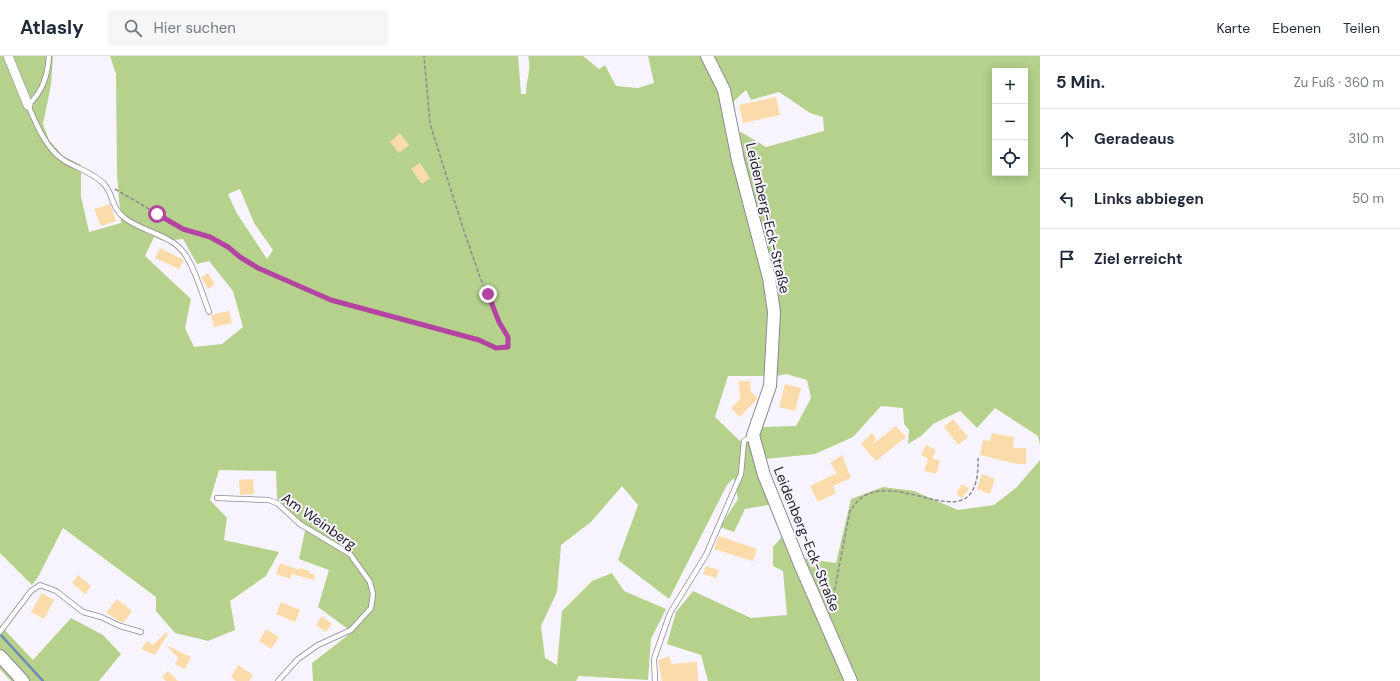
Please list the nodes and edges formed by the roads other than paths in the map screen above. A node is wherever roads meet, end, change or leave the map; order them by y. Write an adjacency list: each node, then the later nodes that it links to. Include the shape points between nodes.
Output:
1 (8, 56): 4 (street)
2 (49, 56): 4 (lane, via 44,81 36,98)
3 (707, 56): 6 (street, Leidenberg-Eck-Straße, via 724,90 738,160 769,278 774,312 770,386)
4 (28, 105): 5 (lane, via 50,147 61,158 104,184 110,192 113,204 126,219 176,245 185,253)
5 (209, 312)
6 (753, 435): 13 (lane, via 744,442 741,474 706,556 670,613 654,659); 14 (street, Leidenberg-Eck-Straße, via 764,475)
7 (217, 498): 12 (lane, Am Weinberg, via 268,500 277,503 300,524 350,554 370,582 373,594 371,608 351,630 318,644 298,659)
8 (0, 632): 9 (lane, via 31,591 40,585 56,591 83,612)
9 (141, 632)
10 (0, 656): 11 (street)
11 (23, 681)
12 (278, 681)
13 (655, 681)
14 (851, 681)

